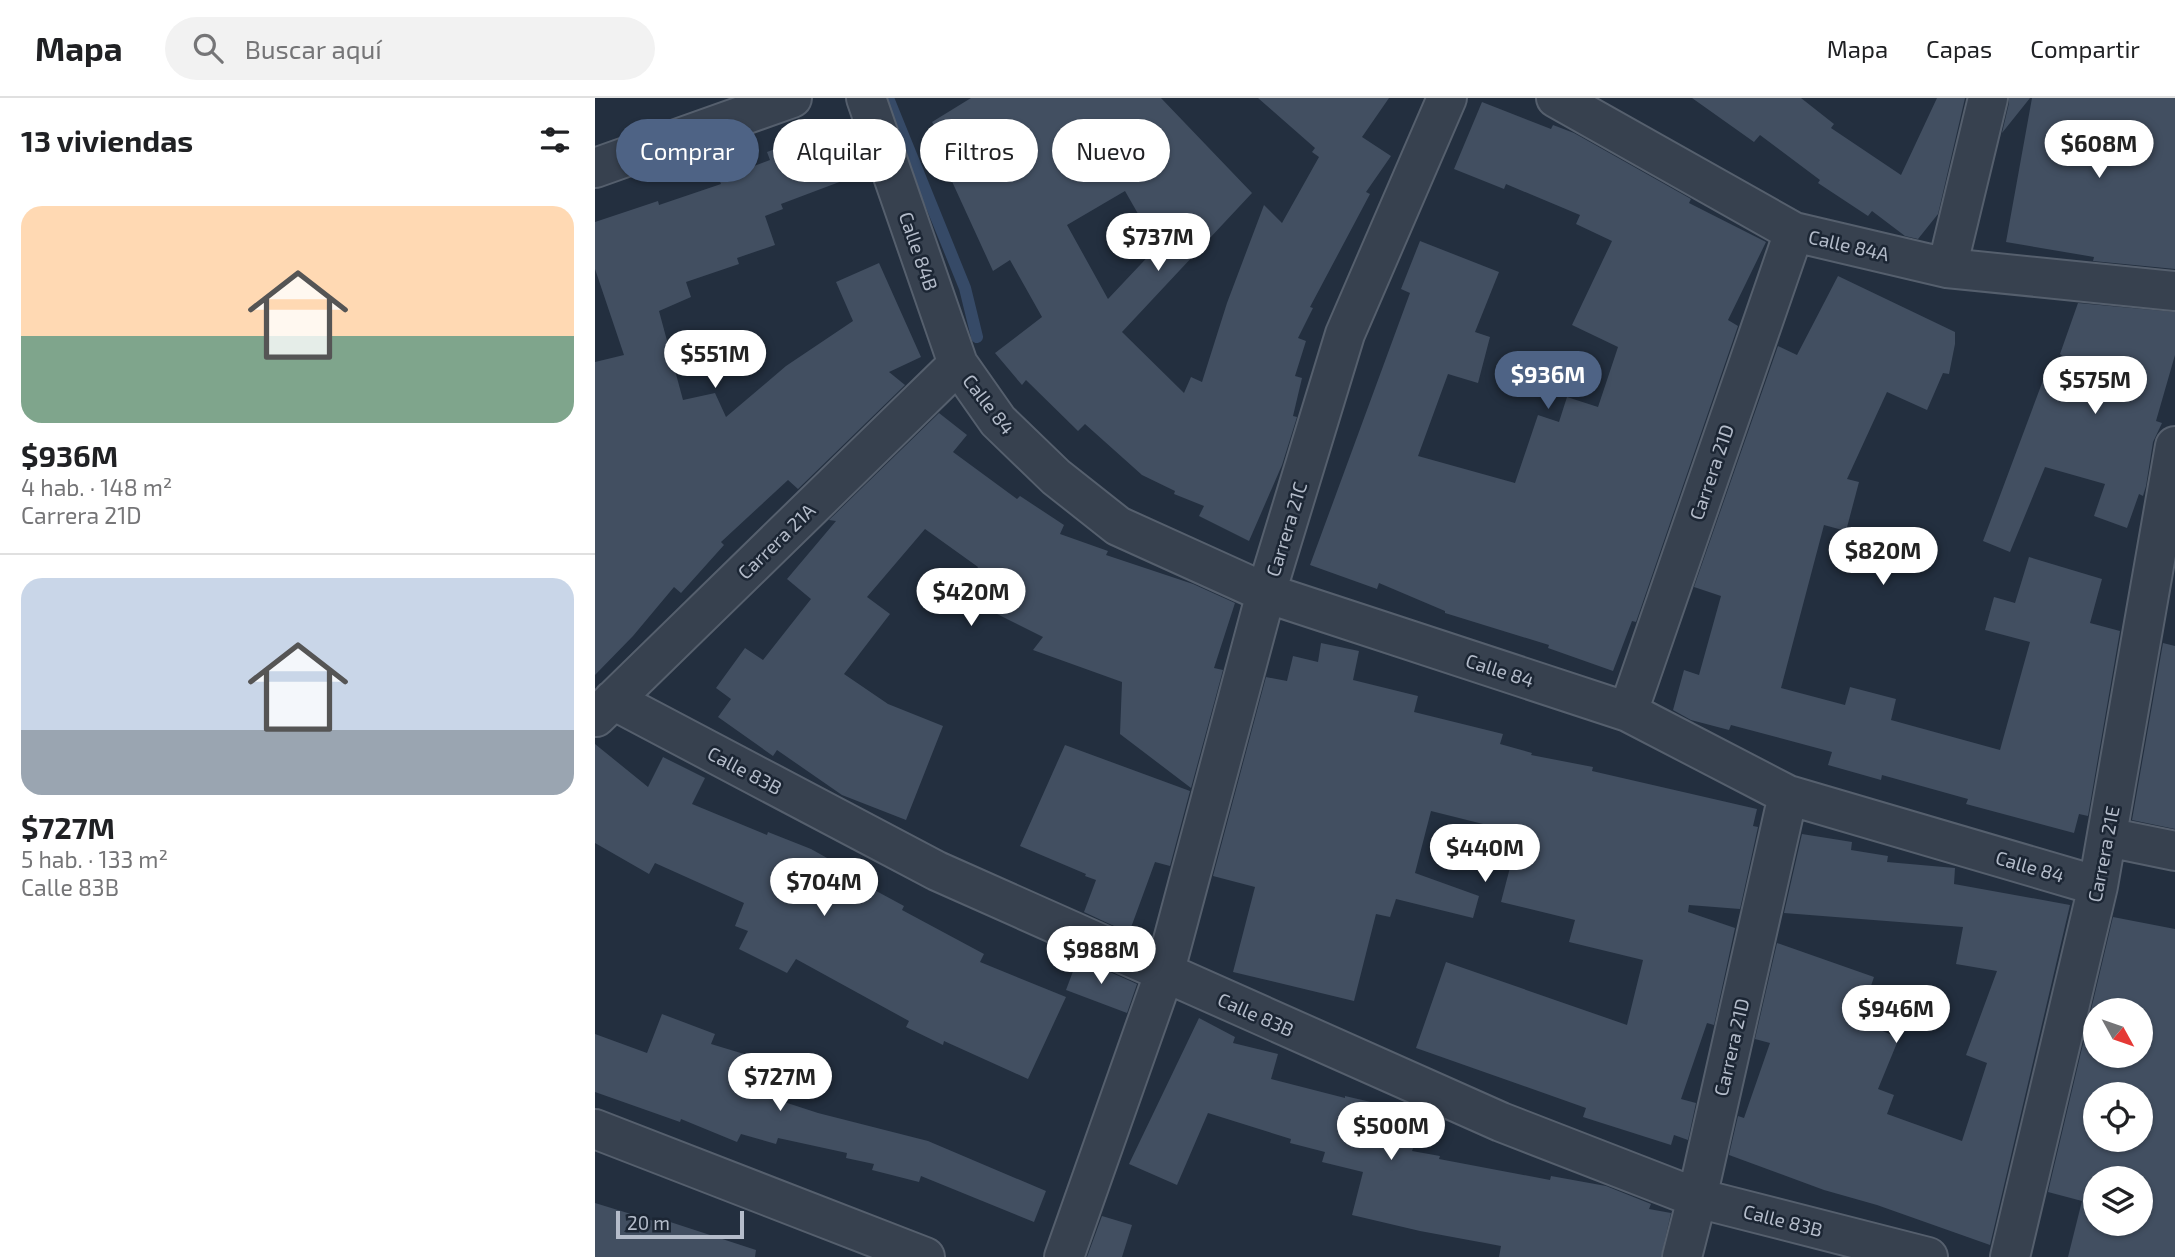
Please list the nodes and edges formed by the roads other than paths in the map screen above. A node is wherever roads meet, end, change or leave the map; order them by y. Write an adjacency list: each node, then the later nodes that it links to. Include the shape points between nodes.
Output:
1 (792, 98): 6 (street)
2 (866, 98): 10 (street, Calle 84B)
3 (1447, 98): 12 (street, Carrera 21C, via 1345,334)
4 (1556, 98): 7 (street, Calle 84A)
5 (1988, 98): 8 (street)
6 (595, 168)
7 (1794, 232): 8 (street, Calle 84A); 14 (street, Carrera 21D)
8 (1947, 268): 9 (street, Calle 84A)
9 (2175, 291)
10 (958, 364): 12 (street, Calle 84, via 998,421 1056,477 1118,526); 13 (street, Carrera 21A)
11 (2175, 446): 16 (street, Carrera 21E)
12 (1266, 593): 14 (street, Calle 84); 19 (street, Carrera 21C)
13 (604, 709): 19 (street, Calle 83B, via 937,871)
14 (1628, 712): 15 (street, Calle 84)
15 (1787, 795): 18 (street, Calle 84); 21 (street, Carrera 21D)
16 (2107, 837): 17 (street); 18 (street, Carrera 21E)
17 (2175, 850)
18 (2098, 886): 26 (street, Carrera 21E)
19 (1164, 974): 21 (street, Calle 83B, via 1501,1122); 23 (street, Carrera 21C)
20 (595, 1129): 22 (street)
21 (1697, 1198): 24 (street, Carrera 21D); 25 (street, Calle 83B)
22 (925, 1257)
23 (1063, 1257)
24 (1682, 1257)
25 (1928, 1257)
26 (2010, 1257)

